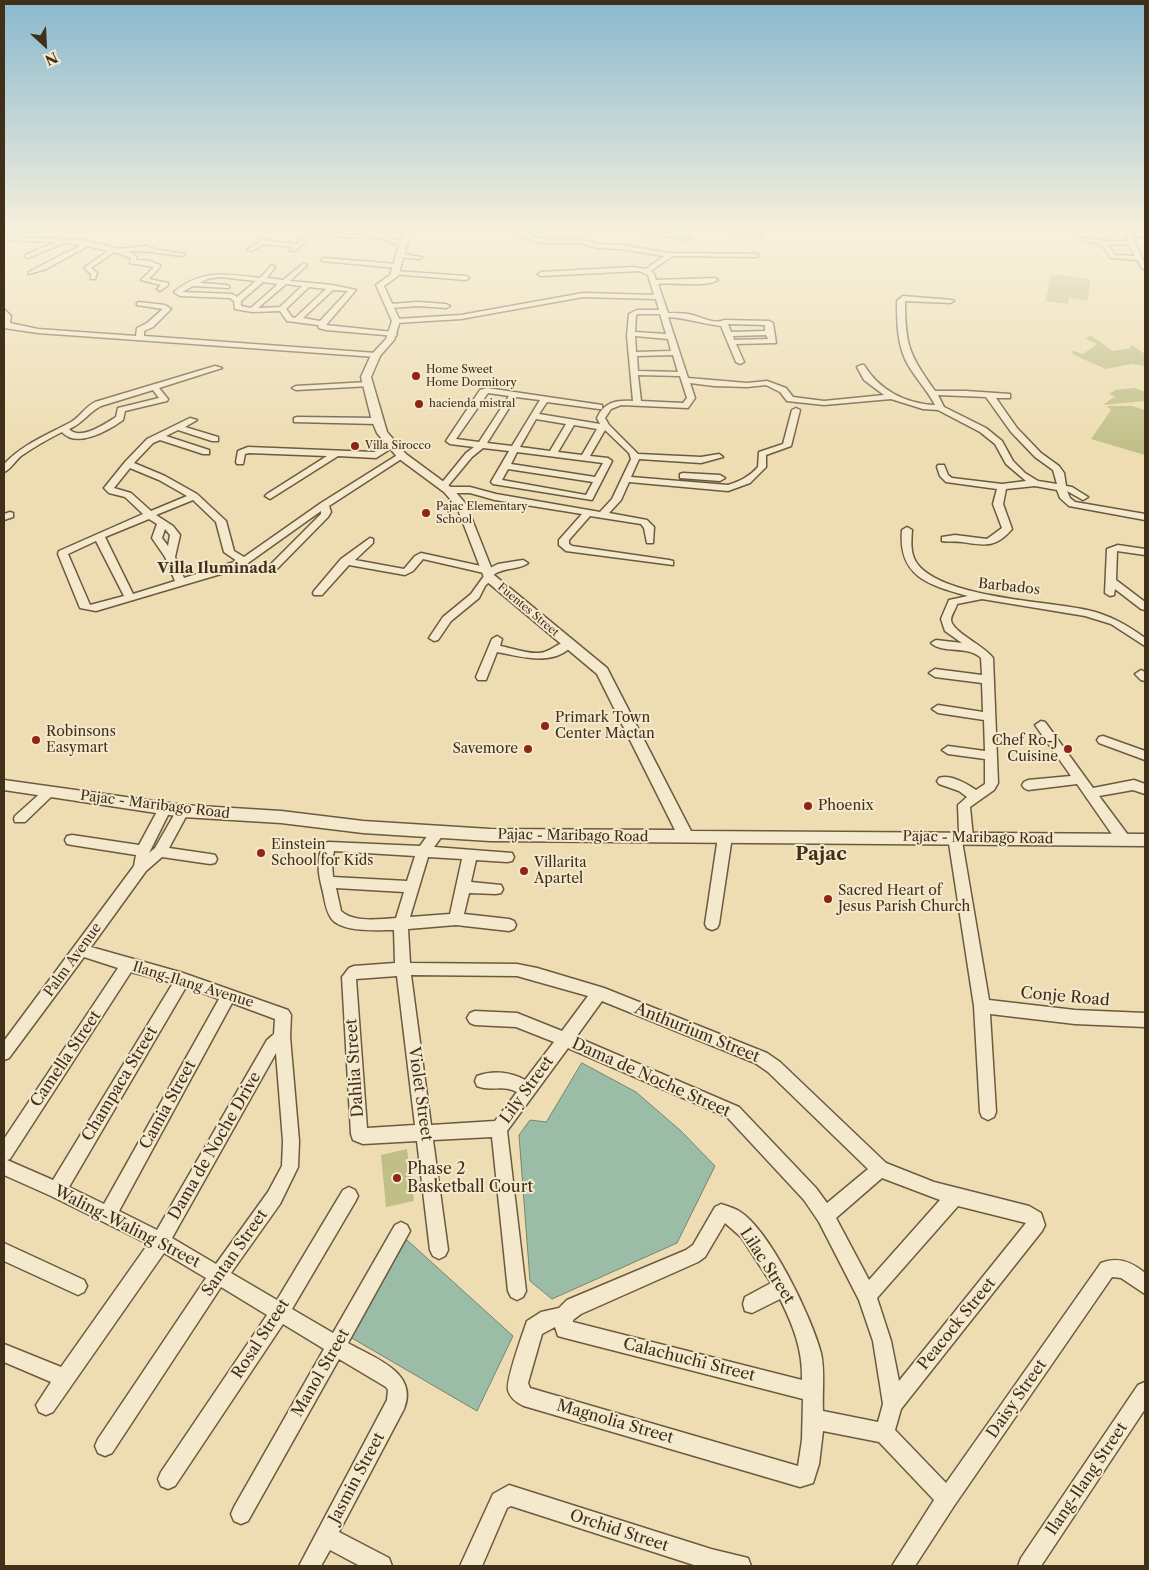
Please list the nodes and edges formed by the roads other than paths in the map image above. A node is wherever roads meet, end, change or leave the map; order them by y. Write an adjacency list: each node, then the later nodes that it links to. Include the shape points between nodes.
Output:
1 (150, 305): 27 (street, via 167,309 140,330)
2 (238, 305): 16 (street)
3 (257, 305): 16 (street)
4 (286, 305): 14 (street)
5 (313, 305): 18 (street)
6 (339, 305): 19 (street)
7 (400, 305): 12 (street)
8 (436, 305): 13 (street)
9 (526, 305): 22 (street)
10 (662, 305): 17 (street)
11 (901, 305): 40 (street, via 901,335 909,359)
12 (390, 306): 22 (street)
13 (446, 306)
14 (282, 309): 16 (street); 18 (street, via 290,318)
15 (4, 310): 21 (street, via 7,316)
16 (252, 310)
17 (665, 313): 20 (street); 24 (street, via 633,313); 26 (street)
18 (297, 320): 19 (street)
19 (322, 323): 22 (street, via 326,328)
20 (724, 324): 23 (street, via 769,323); 25 (street)
21 (5, 326): 27 (street)
22 (394, 328): 31 (street, Fuentes Street, via 390,340)
23 (769, 333): 25 (street); 28 (street, via 773,341)
24 (631, 334): 26 (street); 29 (street)
25 (728, 334): 28 (street)
26 (671, 337): 30 (street)
27 (140, 338): 31 (street)
28 (732, 342): 32 (street)
29 (633, 354): 30 (street); 35 (street)
30 (675, 354): 36 (street)
31 (376, 355): 37 (street, Fuentes Street, via 366,377)
32 (740, 362)
33 (861, 367): 44 (street, via 867,378)
34 (218, 368): 38 (street)
35 (635, 373): 36 (street); 46 (street)
36 (683, 377): 44 (street, via 714,384 747,386 767,383 782,390 790,399 816,403); 46 (street, via 691,398 687,405)
37 (368, 384): 39 (street); 53 (street, Fuentes Street)
38 (155, 388): 56 (street, via 98,404); 56 (street, via 164,398 121,410 120,418 107,426 79,436 71,436)
39 (296, 388)
40 (932, 393): 42 (street); 48 (street)
41 (514, 394): 45 (street); 60 (street); 60 (street, via 483,392 450,439 450,442)
42 (989, 395): 43 (street); 79 (street, via 1039,456 1056,467 1062,480)
43 (1007, 396)
44 (891, 397): 48 (street, via 923,407)
45 (545, 399): 47 (street); 50 (street)
46 (638, 404): 66 (street, via 611,404 601,418)
47 (599, 407)
48 (940, 408): 77 (street, via 983,430 999,443 1009,462)
49 (796, 410): 74 (street, via 787,446 762,454 762,467 743,484 728,488)
50 (533, 416): 54 (street); 61 (street)
51 (193, 420): 55 (street)
52 (297, 420): 53 (street)
53 (377, 421): 59 (street, Fuentes Street)
54 (571, 422): 63 (street); 68 (street, via 602,427)
55 (179, 428): 57 (street); 58 (street)
56 (64, 429): 73 (street, via 16,456)
57 (160, 436): 62 (street); 70 (street, via 150,441)
58 (215, 439)
59 (392, 444): 64 (street, via 376,454); 65 (street, Fuentes Street)
60 (482, 444): 61 (street); 80 (street, via 469,455)
61 (515, 448): 63 (street); 71 (street)
62 (206, 452)
63 (553, 454): 68 (street)
64 (334, 455): 69 (street, via 242,448); 82 (street)
65 (402, 456): 80 (street, Fuentes Street); 84 (street)
66 (634, 456): 67 (street, via 701,460); 74 (street)
67 (719, 456)
68 (585, 458): 76 (street, via 608,461)
69 (240, 462)
70 (128, 464): 81 (street); 85 (street, via 109,488 112,492 128,495)
71 (506, 466): 76 (street); 76 (street, via 496,482 590,498)
72 (941, 467): 78 (street, via 949,480)
73 (4, 469)
74 (626, 476): 75 (street); 87 (street, via 616,500)
75 (720, 478)
76 (599, 480)
77 (1035, 483): 78 (street); 79 (street)
78 (1002, 487): 92 (street, via 997,504 1007,529 1000,537 984,544 958,538)
79 (1061, 487): 83 (street); 88 (street, via 1063,497 1072,504)
80 (446, 489): 86 (street, via 470,490); 104 (street, Fuentes Street, via 462,506)
81 (194, 496): 85 (street); 99 (street, via 220,521 229,552)
82 (270, 496)
83 (1083, 498)
84 (324, 505): 95 (street); 98 (street, via 325,515)
85 (148, 514): 89 (street); 91 (street)
86 (587, 514): 87 (street); 102 (street, via 564,540 564,545)
87 (602, 515): 94 (street, via 647,524)
88 (1145, 517)
89 (162, 523): 97 (street, via 157,538); 97 (street, via 175,535)
90 (907, 530): 109 (street, via 906,551 920,572 937,584)
91 (98, 536): 110 (street); 110 (street, via 62,554 84,606 89,608)
92 (945, 539)
93 (370, 541): 100 (street)
94 (650, 541)
95 (260, 550): 98 (street); 99 (street)
96 (1145, 552): 105 (street, via 1114,548 1111,551)
97 (170, 558): 106 (street)
98 (280, 558): 103 (street)
99 (244, 561): 106 (street, via 237,566)
100 (345, 561): 104 (street, via 405,572 422,556); 107 (street)
101 (523, 563): 104 (street, via 498,567)
102 (668, 563)
103 (270, 570)
104 (488, 573): 112 (street, via 476,596 447,619); 115 (street, Fuentes Street)
105 (1111, 581): 108 (street); 111 (street)
106 (181, 582): 110 (street)
107 (318, 593)
108 (1110, 593)
109 (982, 596): 114 (street, Barbados, via 1093,614 1120,625); 116 (street, Barbados, via 953,602 946,619 949,629)
110 (129, 597)
111 (1145, 607)
112 (434, 638)
113 (936, 643): 116 (street)
114 (1145, 643)
115 (570, 644): 118 (street, via 539,657 496,643); 139 (street, Fuentes Street, via 607,678)
116 (974, 648): 119 (street, Barbados, via 987,658)
117 (935, 673): 119 (street)
118 (482, 677)
119 (988, 680): 121 (street, Barbados)
120 (938, 709): 121 (street)
121 (990, 717): 125 (street, Barbados)
122 (1040, 725): 127 (street)
123 (1103, 740): 126 (street)
124 (948, 750): 125 (street)
125 (991, 756): 134 (street, Barbados, via 992,783)
126 (1145, 756)
127 (1080, 779): 130 (street); 133 (street)
128 (943, 781): 134 (street)
129 (4, 785): 132 (street, Pajac - Maribago Road)
130 (1028, 785)
131 (1145, 789): 133 (street, via 1134,785)
132 (49, 792): 135 (street, Pajac - Maribago Road); 137 (street)
133 (1090, 793): 142 (street)
134 (975, 796): 141 (street, Barbados, via 964,806)
135 (165, 810): 136 (street, Pajac - Maribago Road); 145 (street, Palm Avenue)
136 (183, 811): 138 (street, Pajac - Maribago Road); 146 (street, Palm Avenue)
137 (20, 819)
138 (438, 832): 139 (street, Pajac - Maribago Road); 147 (street)
139 (686, 837): 140 (street, Pajac - Maribago Road)
140 (725, 837): 141 (street, Pajac - Maribago Road); 157 (street)
141 (961, 837): 142 (street, Pajac - Maribago Road); 166 (street)
142 (1123, 839): 144 (street, Pajac - Maribago Road)
143 (72, 840): 145 (street)
144 (1145, 840)
145 (143, 851): 151 (street, Palm Avenue)
146 (160, 852): 150 (street); 151 (street, Palm Avenue)
147 (423, 852): 148 (street); 152 (street, via 330,847 325,870); 153 (street)
148 (470, 855): 149 (street); 154 (street)
149 (508, 857)
150 (210, 859)
151 (141, 866): 160 (street, Palm Avenue)
152 (327, 882): 153 (street); 158 (street, via 338,918 358,923)
153 (413, 887): 158 (street)
154 (463, 887): 155 (street); 156 (street)
155 (496, 889)
156 (456, 919): 158 (street); 159 (street)
157 (712, 924)
158 (401, 925): 162 (street, Violet Street)
159 (509, 925)
160 (81, 950): 161 (street, Ilang-Ilang Avenue); 171 (street, Palm Avenue)
161 (128, 965): 163 (street, Ilang-Ilang Avenue); 177 (street, Camella Street)
162 (403, 968): 164 (street, Anthurium Street, via 517,970); 176 (street, Violet Street); 176 (street, Dahlia Street, via 354,972 349,976 360,1134)
163 (183, 979): 165 (street, Ilang-Ilang Avenue); 180 (street, Champaca Street)
164 (599, 993): 170 (street, Lily Street); 179 (street, Anthurium Street, via 774,1066)
165 (229, 995): 169 (street, Ilang-Ilang Avenue, via 283,1015); 183 (street, Camia Street)
166 (982, 1006): 168 (street, Conje Road, via 1075,1017); 174 (street)
167 (475, 1018): 170 (street, Dama de Noche Street, via 517,1020)
168 (1145, 1020)
169 (282, 1036): 187 (street, Dama de Noche Drive, via 272,1045); 190 (street, Santan Street, via 291,1142 290,1167 274,1198)
170 (564, 1039): 173 (street, Lily Street); 184 (street, Dama de Noche Street, via 732,1112 810,1194)
171 (4, 1053)
172 (483, 1081): 173 (street, via 510,1080)
173 (528, 1090): 175 (street, Lily Street)
174 (988, 1112)
175 (499, 1129): 176 (street, Dahlia Street); 194 (street, Lily Street)
176 (425, 1133): 188 (street, Violet Street)
177 (4, 1153)
178 (4, 1167): 180 (street, Waling-Waling Street)
179 (880, 1168): 182 (street, Anthurium Street, via 900,1179); 184 (street)
180 (57, 1190): 183 (street, Waling-Waling Street)
181 (348, 1196): 197 (street, Rosal Street)
182 (954, 1196): 185 (street, Anthurium Street); 195 (street)
183 (107, 1214): 187 (street, Waling-Waling Street)
184 (825, 1216): 195 (street, Dama de Noche Street)
185 (1035, 1219): 205 (street, Peacock Street, via 1036,1225)
186 (401, 1231): 199 (street, Manol Street)
187 (160, 1241): 190 (street, Waling-Waling Street); 201 (street, Dama de Noche Drive)
188 (439, 1250)
189 (6, 1258): 192 (street)
190 (219, 1274): 197 (street, Waling-Waling Street); 209 (street, Santan Street)
191 (1145, 1285): 212 (street, Daisy Street, via 1127,1270 1117,1266 1107,1269)
192 (78, 1286)
193 (784, 1286): 196 (street); 198 (street, Lilac Street, via 752,1236 735,1217 721,1213 692,1256 574,1307); 203 (street, Lilac Street, via 811,1354)
194 (517, 1291)
195 (867, 1296): 205 (street, Dama de Noche Street, via 882,1341)
196 (752, 1304)
197 (280, 1312): 199 (street, Waling-Waling Street); 211 (street, Rosal Street)
198 (564, 1322): 203 (street, Calachuchi Street); 210 (street, Magnolia Street, via 548,1319 534,1328 518,1383 518,1390 524,1396 800,1477)
199 (337, 1346): 202 (street, Waling-Waling Street, via 393,1380); 213 (street, Manol Street)
200 (4, 1353): 201 (street)
201 (65, 1378): 206 (street, Dama de Noche Drive)
202 (398, 1387): 214 (street, Jasmin Street, via 396,1402)
203 (813, 1392): 207 (street, Lilac Street)
204 (1145, 1392): 221 (street, Ilang-Ilang Street)
205 (893, 1404): 208 (street, Peacock Street)
206 (46, 1405)
207 (814, 1419): 208 (street); 210 (street, Lilac Street)
208 (884, 1433): 212 (street)
209 (105, 1446)
210 (806, 1476)
211 (168, 1478)
212 (947, 1498): 220 (street, Daisy Street)
213 (241, 1514)
214 (326, 1536): 216 (street, Jasmin Street); 217 (street)
215 (711, 1563): 218 (street, Orchid Street, via 509,1495 500,1500); 219 (street, Orchid Street)
216 (310, 1566)
217 (381, 1566)
218 (471, 1566)
219 (740, 1566)
220 (903, 1566)
221 (1030, 1566)

